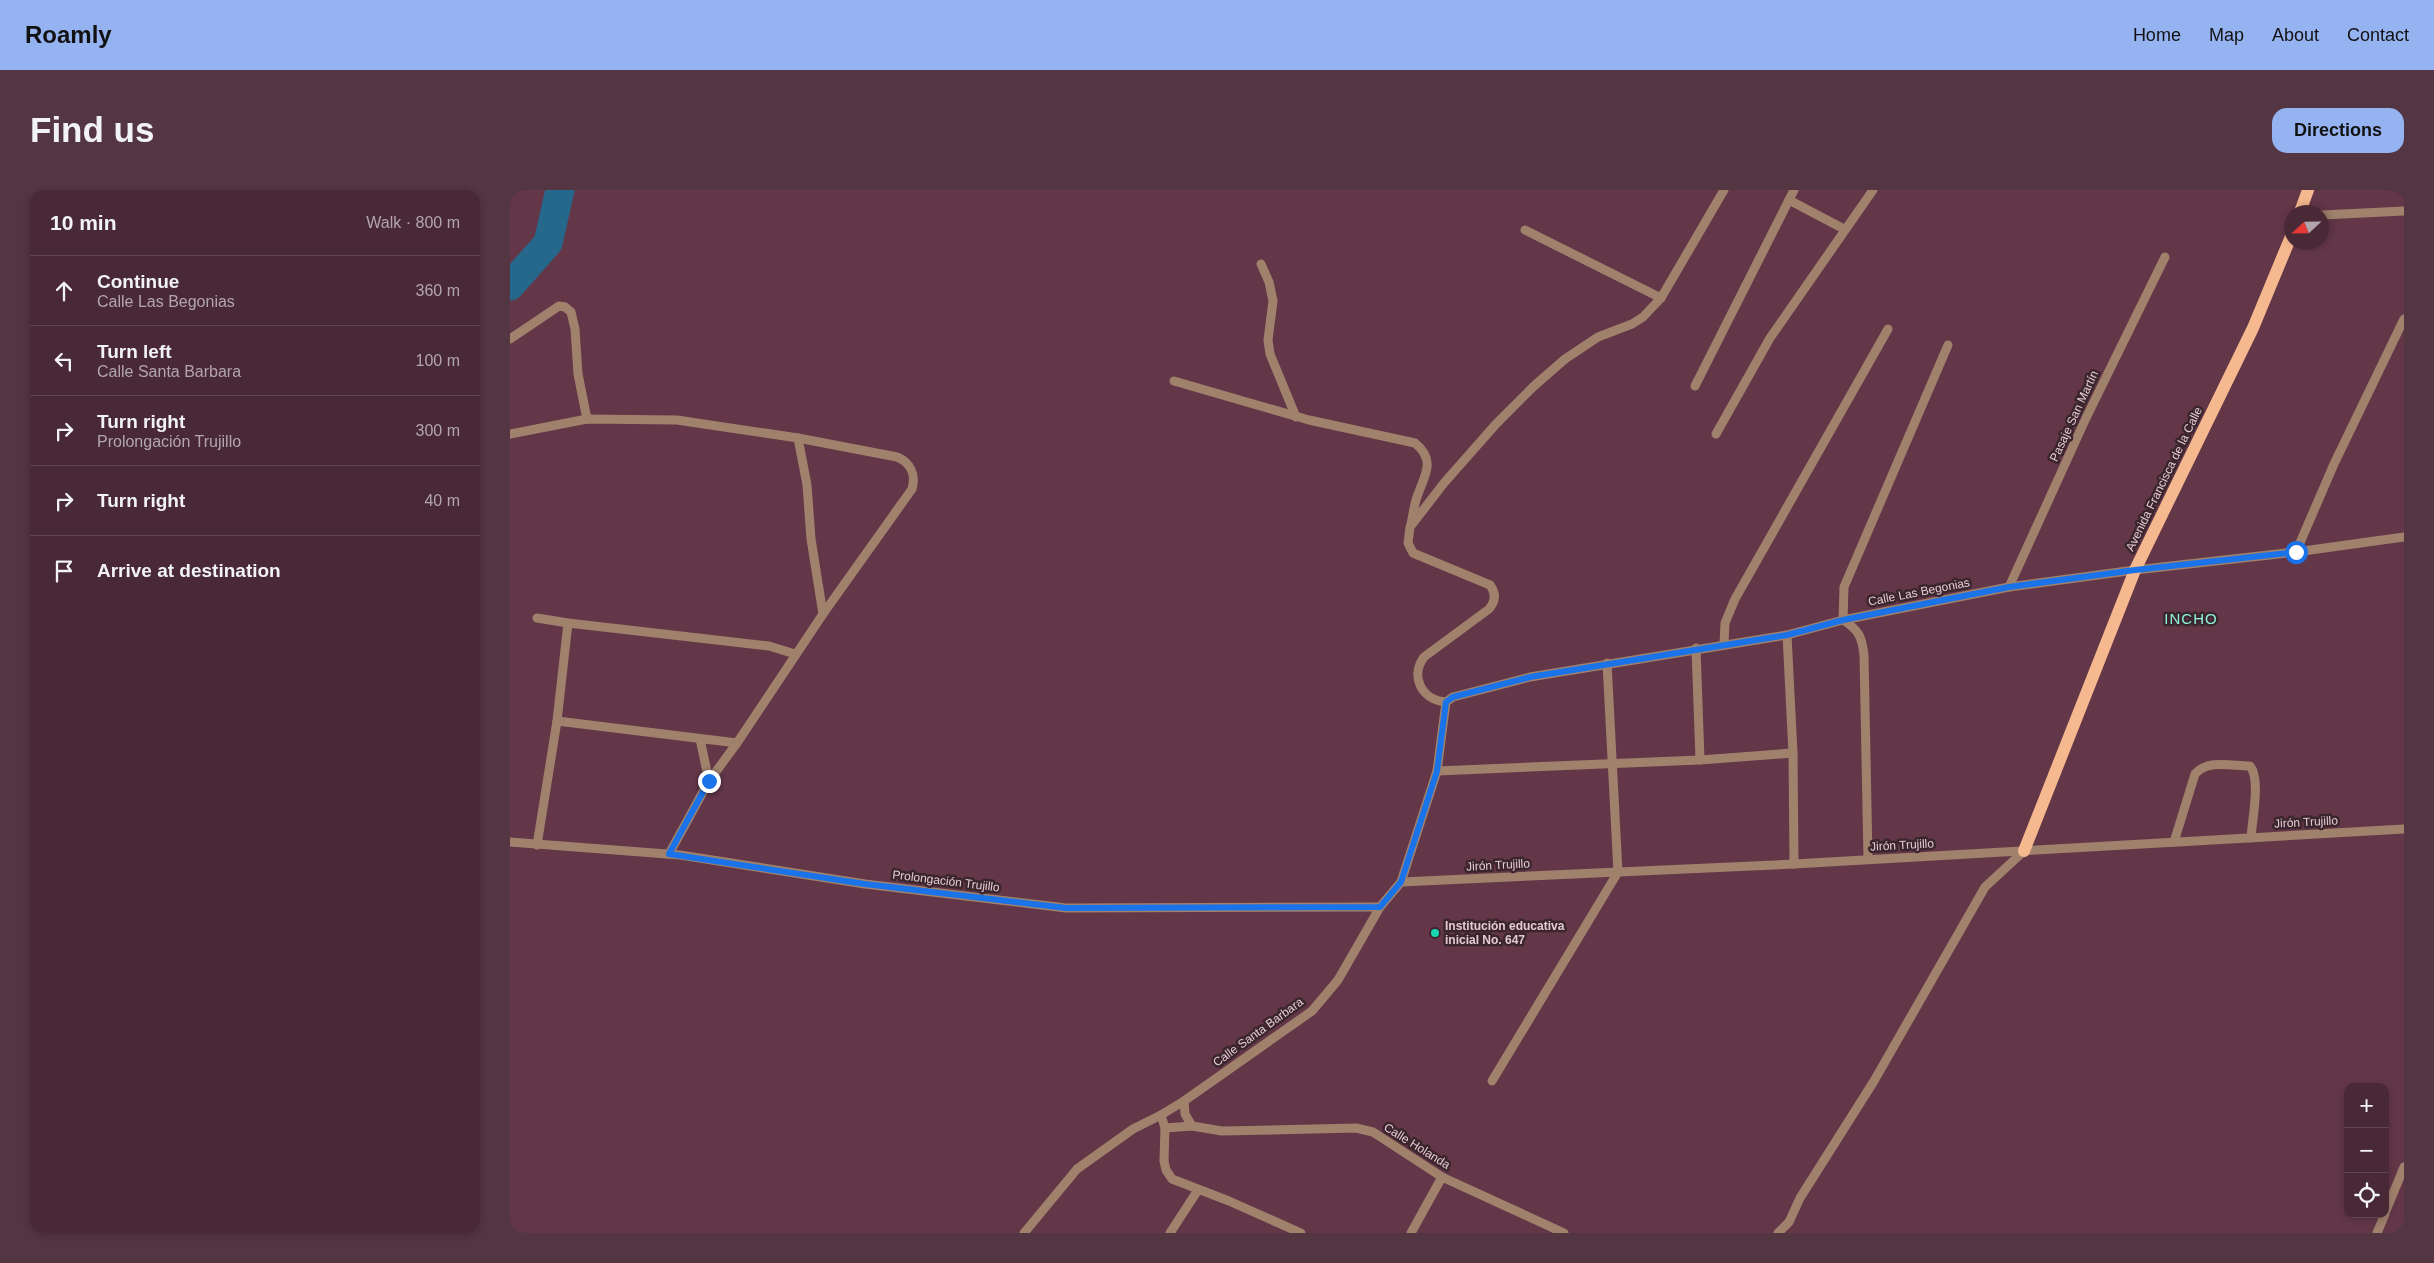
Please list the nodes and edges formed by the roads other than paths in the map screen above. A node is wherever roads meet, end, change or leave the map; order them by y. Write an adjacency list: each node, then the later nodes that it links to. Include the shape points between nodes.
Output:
1 (1724, 190): 14 (street)
2 (1794, 190): 5 (street)
3 (1873, 190): 9 (street)
4 (2308, 190): 6 (main road)
5 (1789, 200): 9 (street); 20 (street)
6 (2303, 205)
7 (2404, 211): 8 (street)
8 (2329, 215)
9 (1844, 229): 24 (street, via 1770,338)
10 (1526, 230): 14 (street)
11 (2285, 250): 29 (main road, Avenida Francisca de la Calle, via 2253,328)
12 (2165, 257): 30 (street, Pasaje San Martín, via 2086,418)
13 (1261, 264): 21 (street, via 1270,282 1273,301 1268,340 1270,354)
14 (1661, 298): 26 (street, via 1632,324 1598,337 1549,372 1496,424)
15 (2404, 319): 28 (street, via 2334,464)
16 (1888, 329): 36 (street, via 1735,599 1724,623)
17 (510, 339): 22 (street, via 558,306 571,312)
18 (1948, 345): 33 (street, via 1844,587)
19 (1174, 381): 21 (street)
20 (1695, 386)
21 (1296, 416): 26 (street, via 1390,436 1421,448 1428,467)
22 (587, 419): 23 (street); 25 (street, via 677,420)
23 (510, 434)
24 (1716, 434)
25 (798, 438): 31 (street); 31 (street, via 897,457 907,463 914,478 912,489)
26 (1410, 527): 40 (street, via 1408,543 1413,553 1490,585 1495,594 1490,609 1424,657 1418,667 1417,680 1422,690 1430,698)
27 (2404, 537): 28 (street, Calle Las Begonias)
28 (2296, 552): 29 (street, Calle Las Begonias)
29 (2135, 570): 30 (street, Calle Las Begonias); 54 (main road, Avenida Francisca de la Calle)
30 (2009, 587): 33 (street, Calle Las Begonias)
31 (823, 614): 38 (street)
32 (537, 618): 34 (street)
33 (1843, 620): 35 (street, Calle Las Begonias); 56 (street, via 1857,629 1864,655)
34 (568, 623): 38 (street, via 769,646); 41 (street)
35 (1787, 635): 36 (street, Calle Las Begonias); 44 (street)
36 (1724, 644): 37 (street, Calle Las Begonias)
37 (1696, 648): 39 (street, Calle Las Begonias); 45 (street)
38 (795, 654): 43 (street)
39 (1607, 662): 40 (street, Calle Las Begonias, via 1530,677 1453,697); 46 (street)
40 (1446, 702): 47 (street, Calle Santa Barbara)
41 (557, 721): 42 (street); 53 (street)
42 (700, 739): 43 (street); 48 (street)
43 (737, 743): 48 (street)
44 (1793, 753): 45 (street); 57 (street)
45 (1700, 760): 46 (street)
46 (1612, 764): 47 (street); 58 (street)
47 (1437, 771): 59 (street, Calle Santa Barbara)
48 (709, 781): 55 (street)
49 (2404, 829): 50 (street, Jirón Trujillo)
50 (2251, 838): 52 (street, Jirón Trujillo); 52 (street, via 2255,772 2250,766 2208,765 2195,774)
51 (510, 842): 53 (street, Prolongación Trujillo)
52 (2174, 842): 54 (street, Jirón Trujillo)
53 (537, 844): 55 (street, Prolongación Trujillo)
54 (2024, 851): 56 (street, Jirón Trujillo); 76 (street, via 1985,887 1874,1081 1800,1198 1789,1222)
55 (669, 854): 60 (street, Prolongación Trujillo, via 865,884 1066,908)
56 (1868, 860): 57 (street, Jirón Trujillo)
57 (1794, 864): 58 (street, Jirón Trujillo)
58 (1618, 872): 59 (street, Jirón Trujillo); 61 (street)
59 (1401, 882): 60 (street, Calle Santa Barbara)
60 (1380, 907): 62 (street, Calle Santa Barbara, via 1338,980 1312,1011)
61 (1492, 1081)
62 (1184, 1101): 63 (street, Calle Santa Barbara); 64 (street, via 1185,1114)
63 (1161, 1115): 65 (street); 72 (street, Calle Santa Barbara, via 1132,1129 1077,1169)
64 (1192, 1126): 65 (street, Calle Holanda); 67 (street, Calle Holanda, via 1222,1131 1356,1128 1373,1132)
65 (1165, 1128): 68 (street, via 1166,1170 1172,1179)
66 (2404, 1167): 69 (street)
67 (1442, 1177): 71 (street, Calle Holanda); 75 (street)
68 (1198, 1190): 73 (street); 74 (street)
69 (2389, 1203)
70 (2383, 1218): 77 (street)
71 (1558, 1232)
72 (1024, 1233)
73 (1170, 1233)
74 (1301, 1233)
75 (1411, 1233)
76 (1778, 1233)
77 (2377, 1233)

